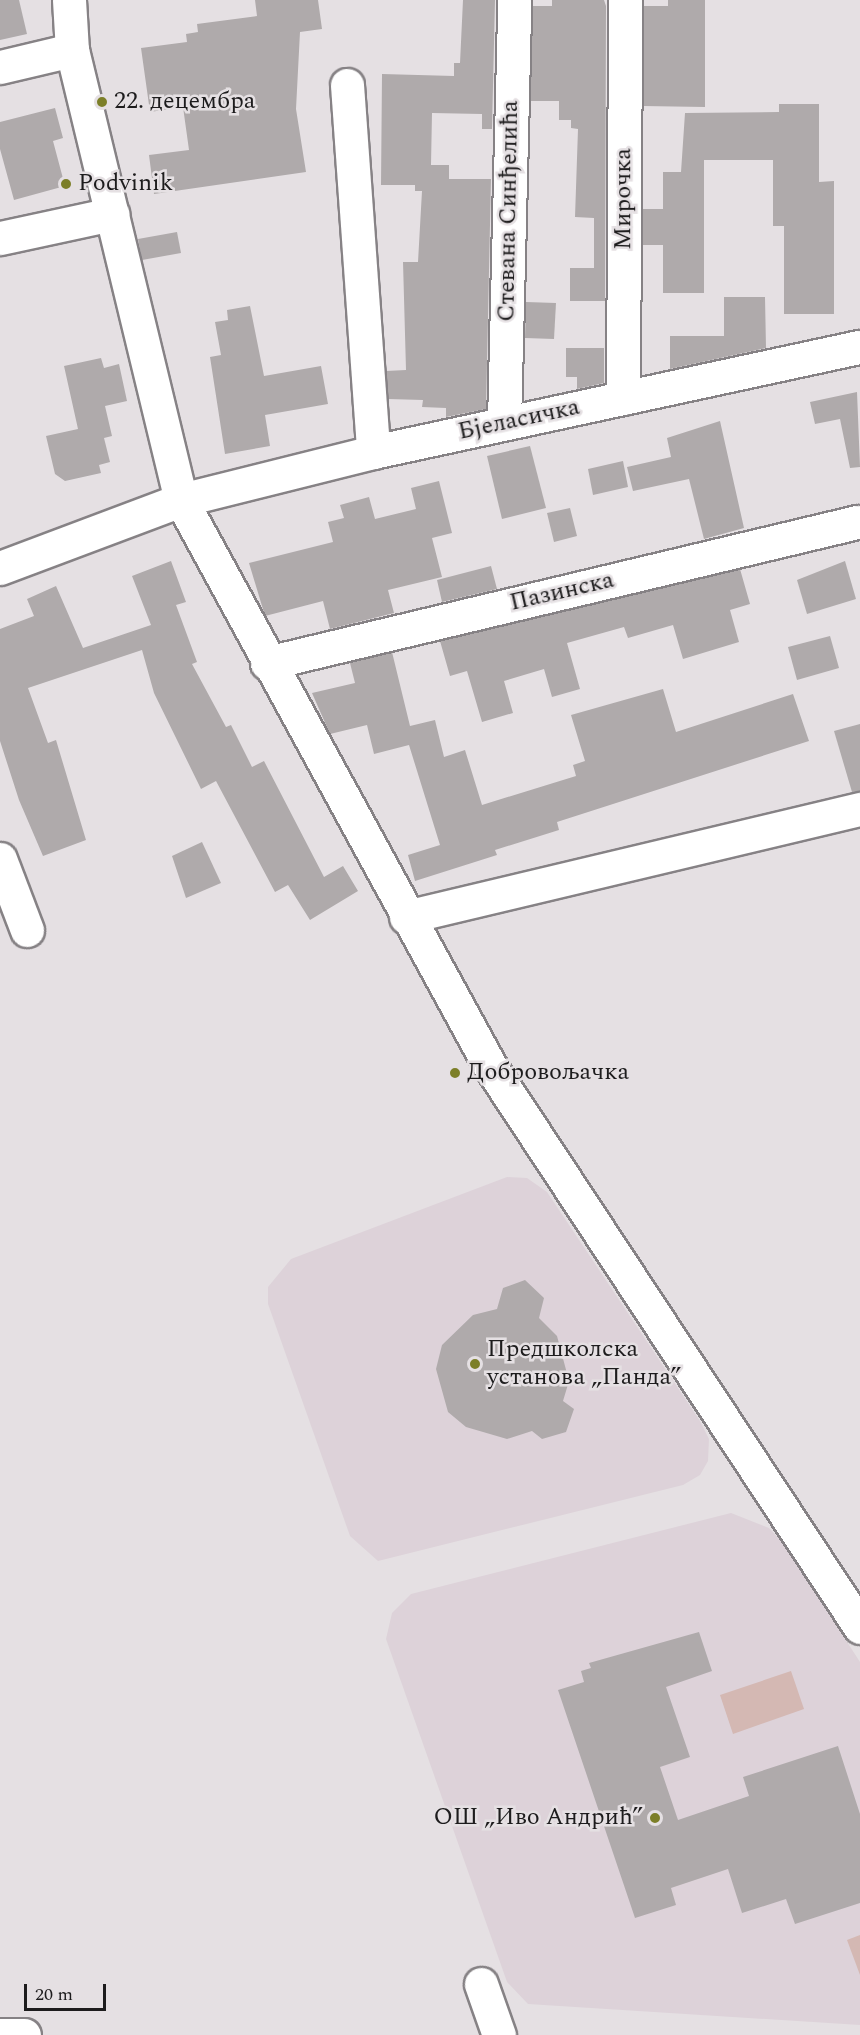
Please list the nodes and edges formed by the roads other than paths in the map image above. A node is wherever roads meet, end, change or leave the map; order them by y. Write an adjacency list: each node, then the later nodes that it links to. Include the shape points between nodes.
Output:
1 (69, 0): 4 (street)
2 (514, 0): 11 (street, Стевана Синђелића)
3 (625, 0): 10 (street, Мирочка)
4 (72, 50): 5 (street); 7 (street)
5 (0, 67)
6 (347, 85): 12 (street)
7 (111, 214): 8 (street); 13 (street)
8 (0, 238)
9 (860, 347): 10 (street, Бјеласичка)
10 (623, 398): 11 (street, Бјеласичка)
11 (504, 423): 12 (street, Бјеласичка)
12 (373, 452): 13 (street, Бјеласичка)
13 (181, 500): 15 (street, Бјеласичка); 16 (street)
14 (857, 522): 16 (street, Пазинска)
15 (0, 568)
16 (267, 663): 19 (street)
17 (860, 809): 19 (street)
18 (0, 859): 20 (street)
19 (406, 916): 21 (street, via 490,1066)
20 (27, 930)
21 (860, 1627)
22 (481, 1984): 25 (street)
23 (0, 2035): 24 (street)
24 (24, 2035)
25 (499, 2035)

